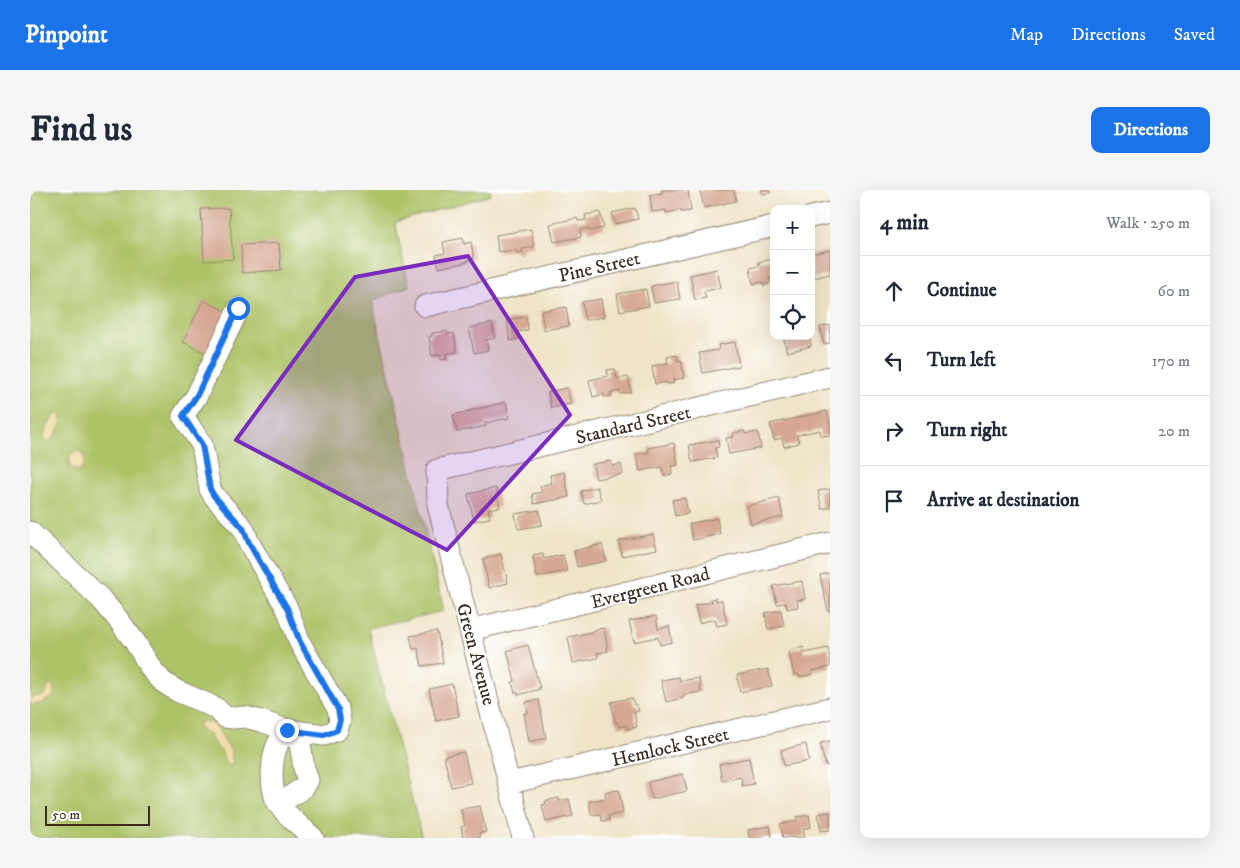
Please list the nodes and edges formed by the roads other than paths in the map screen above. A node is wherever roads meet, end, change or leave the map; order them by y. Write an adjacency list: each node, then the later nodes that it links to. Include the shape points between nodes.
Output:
1 (830, 213): 2 (street)
2 (815, 216)
3 (770, 227): 4 (street, Pine Street)
4 (425, 306)
5 (238, 308): 12 (street, via 197,395 183,416 202,445 210,489 243,528 287,608 300,642 338,709 340,720 337,730 324,735)
6 (830, 378): 7 (street, Standard Street)
7 (437, 470): 10 (street, Green Avenue, via 438,505)
8 (30, 532): 12 (street, via 112,611 163,682 225,716 245,717)
9 (830, 543): 10 (street, Evergreen Road)
10 (470, 630): 13 (street, Green Avenue)
11 (830, 708): 13 (street, Hemlock Street)
12 (292, 731): 14 (street, via 278,745 272,766); 14 (street, via 308,780 304,787)
13 (510, 784): 16 (street, Green Avenue)
14 (279, 804): 15 (street)
15 (313, 838)
16 (523, 838)

